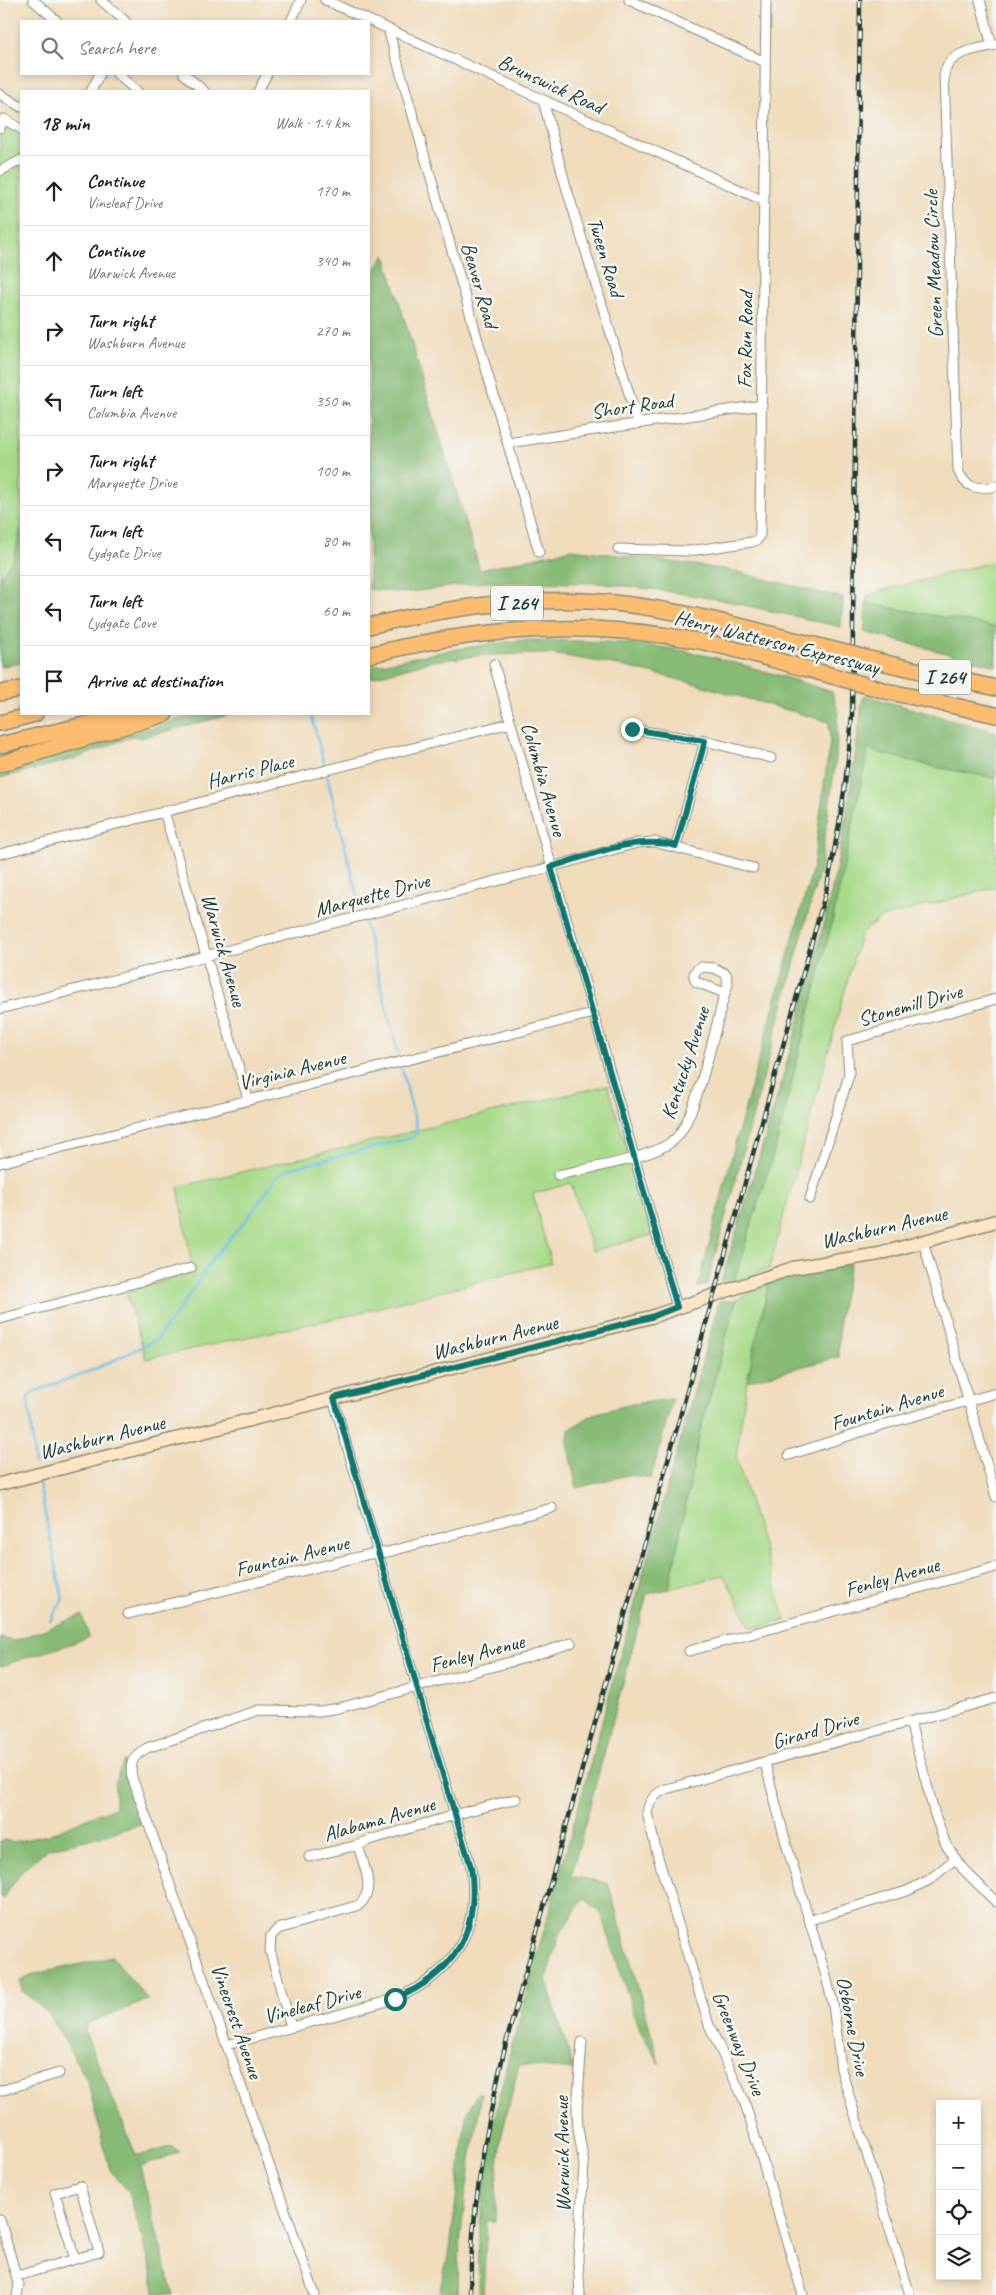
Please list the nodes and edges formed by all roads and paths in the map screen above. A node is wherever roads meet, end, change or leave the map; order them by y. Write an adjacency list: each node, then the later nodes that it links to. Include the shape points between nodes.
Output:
1 (33, 0): 8 (street)
2 (101, 0): 9 (street)
3 (301, 0): 10 (street)
4 (325, 0): 11 (street, Brunswick Road)
5 (629, 0): 15 (street)
6 (766, 0): 15 (street, Fox Run Road)
7 (980, 0): 14 (street)
8 (56, 20)
9 (124, 20)
10 (291, 20)
11 (368, 20)
12 (370, 21): 13 (street, Brunswick Road)
13 (388, 29): 25 (street, Brunswick Road); 34 (street, Beaver Road)
14 (994, 45): 35 (street, Green Meadow Circle, via 954,57 944,74 958,470 965,482 974,488)
15 (765, 62): 31 (street, Fox Run Road)
16 (99, 75): 20 (street)
17 (118, 75): 21 (street)
18 (185, 75): 22 (street)
19 (266, 75): 23 (street)
20 (92, 90)
21 (136, 90)
22 (203, 90)
23 (258, 90)
24 (0, 94): 26 (street)
25 (543, 100): 31 (street, Brunswick Road); 33 (street, Tween Road)
26 (20, 106)
27 (0, 128): 28 (street, via 4,119)
28 (20, 128)
29 (20, 160): 30 (street)
30 (0, 170)
31 (764, 200): 32 (street, Fox Run Road)
32 (762, 405): 33 (street, Short Road); 36 (street, Fox Run Road, via 761,509 757,540 689,551)
33 (638, 423): 34 (street, Short Road)
34 (508, 443): 37 (street, Beaver Road)
35 (996, 486)
36 (618, 549)
37 (539, 552)
38 (370, 626): 41 (highway, Henry Watterson Expressway / I 264, bridge, via 488,605 612,603 721,620 894,666)
39 (370, 655): 47 (highway, Henry Watterson Expressway / I 264, bridge, via 477,634 598,629 694,640)
40 (494, 664): 49 (street, Columbia Avenue)
41 (996, 687)
42 (20, 689): 43 (highway)
43 (0, 693)
44 (31, 715): 48 (highway)
45 (126, 715): 52 (highway)
46 (162, 715): 54 (highway)
47 (996, 717)
48 (0, 723)
49 (510, 723): 55 (street, Harris Place); 58 (street, Columbia Avenue)
50 (632, 729): 51 (street)
51 (705, 741): 53 (street); 56 (street)
52 (0, 745)
53 (771, 758)
54 (0, 764)
55 (164, 811): 57 (street, Harris Place); 60 (street, Warwick Avenue)
56 (676, 846): 58 (street, Marquette Drive, via 637,843); 59 (street, Marquette Drive)
57 (0, 854)
58 (551, 867): 60 (street, Marquette Drive); 64 (street, Columbia Avenue)
59 (753, 868)
60 (207, 956): 63 (street, Marquette Drive); 65 (street, Warwick Avenue)
61 (725, 993): 66 (street, Kentucky Avenue, via 695,1101 683,1130 667,1145)
62 (996, 999): 69 (street, Stonemill Drive, via 847,1041 849,1075)
63 (0, 1009)
64 (593, 1013): 65 (street, Virginia Avenue); 66 (street, Columbia Avenue)
65 (248, 1099): 67 (street, Virginia Avenue)
66 (634, 1157): 68 (street, Kentucky Avenue); 73 (street, Columbia Avenue)
67 (0, 1163)
68 (558, 1175)
69 (810, 1199)
70 (996, 1221): 71 (street, Washburn Avenue)
71 (923, 1241): 73 (street, Washburn Avenue, via 879,1254 786,1270); 77 (street)
72 (191, 1268): 74 (street)
73 (677, 1307): 76 (street, Washburn Avenue, via 651,1317)
74 (0, 1319)
75 (996, 1394): 77 (street, Fountain Avenue)
76 (334, 1398): 79 (street, Washburn Avenue); 82 (street)
77 (969, 1400): 78 (street, Fountain Avenue); 80 (street)
78 (789, 1455)
79 (0, 1484)
80 (996, 1497)
81 (552, 1508): 82 (street, Fountain Avenue)
82 (378, 1552): 84 (street, Fountain Avenue); 87 (street)
83 (996, 1567): 86 (street, Fenley Avenue)
84 (128, 1614)
85 (571, 1643): 87 (street, Fenley Avenue)
86 (689, 1651)
87 (417, 1687): 90 (street, Fenley Avenue, via 329,1710 259,1710 147,1748); 94 (street)
88 (996, 1698): 89 (street, Girard Drive)
89 (910, 1722): 91 (street, Girard Drive); 97 (street, via 940,1830)
90 (134, 1758): 102 (street, Vinecrest Avenue, via 132,1777)
91 (765, 1763): 93 (street, Girard Drive, via 666,1789 658,1792); 99 (street, Osborne Drive)
92 (516, 1799): 94 (street, Alabama Avenue)
93 (649, 1804): 111 (street, Greenway Drive, via 647,1813 659,1861 709,2025 744,2100)
94 (456, 1815): 95 (street, Alabama Avenue); 100 (street, Vineleaf Drive, via 474,1887 468,1927 452,1958 432,1980 395,1999)
95 (358, 1846): 96 (street, Alabama Avenue); 100 (street, via 368,1883 364,1901 278,1929 271,1936 270,1950)
96 (309, 1857)
97 (955, 1859): 98 (street); 99 (street, via 929,1880 906,1891)
98 (996, 1902)
99 (810, 1920): 112 (street, Osborne Drive, via 833,2004 841,2069)
100 (291, 2027): 102 (street, Vineleaf Drive)
101 (582, 2042): 110 (street, Warwick Avenue, via 577,2110 584,2165 578,2259)
102 (227, 2045): 109 (street, Vinecrest Avenue)
103 (59, 2073): 104 (street)
104 (0, 2091)
105 (0, 2220): 107 (street)
106 (75, 2259): 106 (street, via 99,2252 80,2186 55,2193); 107 (street)
107 (17, 2276): 108 (street)
108 (17, 2295)
109 (315, 2295)
110 (580, 2295)
111 (803, 2295)
112 (910, 2295)

